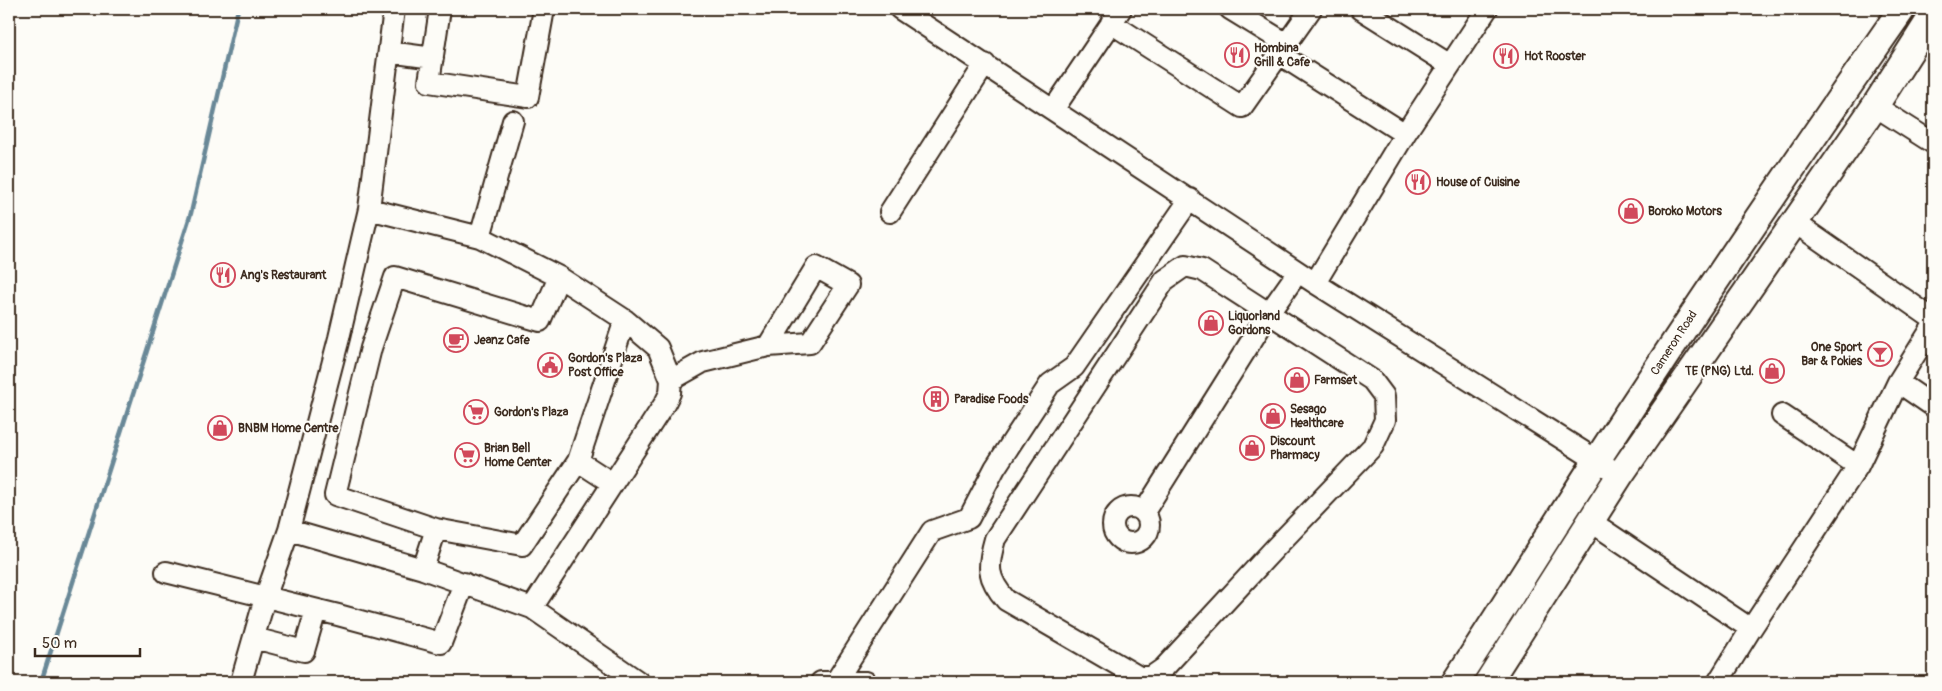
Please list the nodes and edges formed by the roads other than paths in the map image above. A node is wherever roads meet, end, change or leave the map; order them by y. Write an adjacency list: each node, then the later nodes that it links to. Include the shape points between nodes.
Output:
1 (394, 9): 13 (street)
2 (440, 9): 14 (street)
3 (544, 9): 14 (street, via 528,98 429,82)
4 (900, 9): 15 (street)
5 (1230, 9): 12 (street)
6 (1311, 9): 12 (street)
7 (1361, 9): 16 (street)
8 (1487, 9): 16 (street)
9 (1902, 9): 41 (main road, Cameron Road, via 1751,227)
10 (1933, 15): 17 (main road)
11 (1116, 16): 12 (street, via 1242,107); 18 (street)
12 (1283, 49): 20 (street)
13 (389, 52): 14 (street); 23 (street)
14 (433, 58)
15 (985, 64): 18 (street); 24 (street)
16 (1450, 65): 20 (street)
17 (1875, 106): 21 (street); 25 (main road)
18 (1053, 110): 22 (street)
19 (513, 121): 26 (street)
20 (1406, 134): 29 (street)
21 (1933, 143)
22 (1190, 199): 27 (street); 60 (street, via 1074,367 1050,384 995,468 969,518 932,531)
23 (369, 208): 26 (street); 34 (street)
24 (890, 212)
25 (1794, 222): 31 (street); 44 (main road)
26 (480, 237): 28 (street)
27 (1298, 272): 29 (street); 30 (street)
28 (558, 277): 32 (street); 36 (street, via 540,321 395,277)
29 (1315, 283): 41 (street)
30 (1269, 313): 30 (street, via 1372,380 1384,396 1384,420 1373,446 1164,668 1151,677 1139,677 1006,600 995,587 988,562 995,540 1165,280 1185,266 1202,270); 46 (street)
31 (1933, 319)
32 (625, 320): 37 (street, via 658,348); 42 (street)
33 (1933, 326): 38 (street)
34 (340, 338): 36 (street); 49 (street)
35 (768, 346): 37 (street, via 703,362)
36 (372, 348): 48 (street, via 335,495)
37 (671, 380): 45 (street, via 670,393)
38 (1898, 382): 39 (street); 43 (street)
39 (1933, 406)
40 (1782, 415): 43 (street)
41 (1596, 461): 44 (street); 62 (main road, Cameron Road)
42 (578, 462): 45 (street); 48 (street, via 522,545)
43 (1858, 466): 56 (street)
44 (1620, 475): 47 (main road)
45 (612, 483): 54 (street)
46 (1144, 512)
47 (1590, 521): 56 (street); 63 (main road)
48 (436, 529): 50 (street)
49 (289, 530): 50 (street); 53 (street)
50 (423, 569): 52 (street)
51 (166, 572): 53 (street)
52 (464, 583): 54 (street); 55 (street, via 441,643)
53 (265, 598): 55 (street); 57 (street)
54 (532, 608): 59 (street)
55 (316, 610): 57 (street, via 304,652)
56 (1751, 629): 64 (street)
57 (254, 638): 58 (street)
58 (241, 682)
59 (639, 682)
60 (829, 682): 61 (street)
61 (866, 682)
62 (1455, 682)
63 (1488, 682)
64 (1718, 682)

